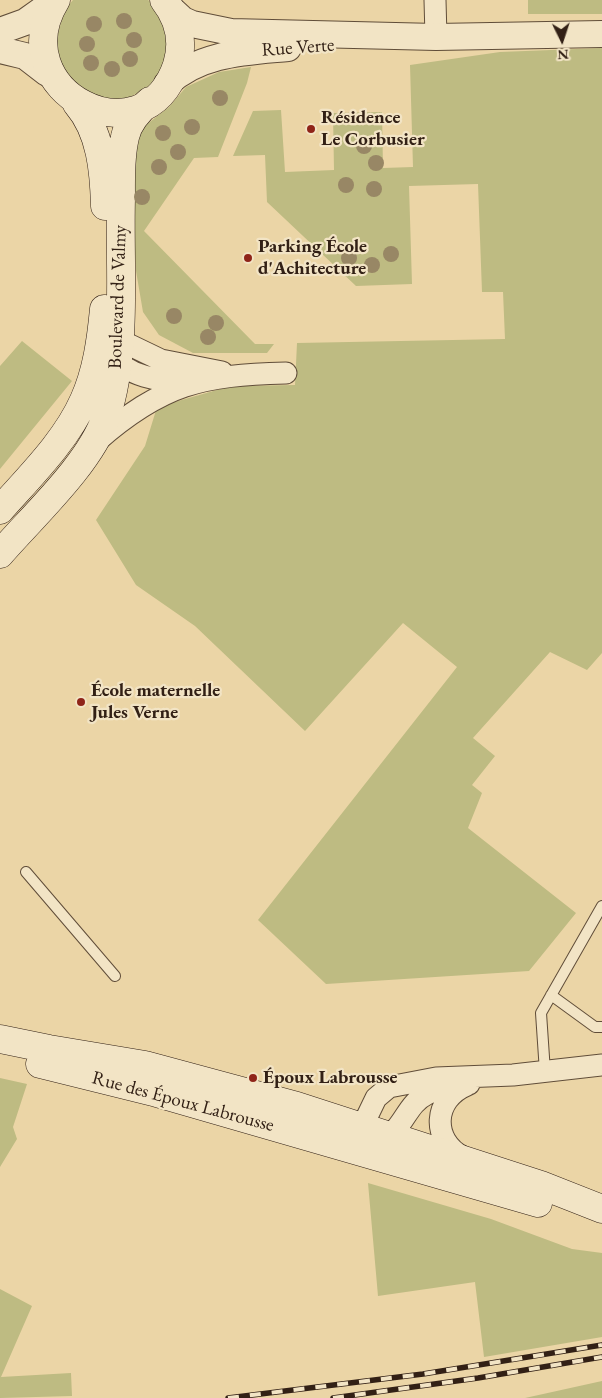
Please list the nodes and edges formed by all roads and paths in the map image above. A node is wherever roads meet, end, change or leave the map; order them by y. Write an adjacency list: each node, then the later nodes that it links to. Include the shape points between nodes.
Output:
1 (56, 0): 4 (street, via 25,22); 8 (main road, via 44,22 41,39)
2 (435, 0): 6 (street)
3 (167, 4): 6 (street, Rue Verte, via 192,24 232,32); 9 (main road, Boulevard de Valmy, via 179,30 180,46 175,70)
4 (0, 31)
5 (602, 34): 6 (street, Rue Verte)
6 (436, 37): 9 (street, Rue Verte, via 234,54 186,69)
7 (0, 50): 8 (street, via 25,56)
8 (47, 73): 10 (main road, via 57,88)
9 (158, 92): 10 (main road, via 135,109 118,113 101,112); 11 (main road, Boulevard de Valmy, via 129,125 122,156)
10 (77, 104): 11 (main road, Boulevard de Valmy, via 93,127 103,175 106,285)
11 (113, 346): 13 (street, via 201,369); 14 (street, via 138,374 156,379); 15 (main road, Boulevard de Valmy, via 108,409); 16 (main road, Boulevard de Valmy, via 92,380 79,411 59,441)
12 (286, 373): 13 (street)
13 (242, 374): 14 (street)
14 (198, 382): 15 (street, via 142,404)
15 (94, 444): 17 (main road, Boulevard de Valmy)
16 (0, 510)
17 (0, 554)
18 (26, 872): 20 (lane)
19 (602, 906): 21 (lane)
20 (115, 976)
21 (551, 995): 22 (lane, via 595,1028); 26 (lane, via 541,1013)
22 (602, 1027)
23 (0, 1039): 30 (main road, Rue des Époux Labrousse, via 145,1064 288,1104)
24 (0, 1055): 30 (main road, Rue des Époux Labrousse)
25 (602, 1065): 26 (street, Rue des Époux Labrousse)
26 (545, 1072): 27 (street, Rue des Époux Labrousse)
27 (513, 1075): 28 (street, Rue des Époux Labrousse); 30 (street, Rue des Époux Labrousse, via 436,1078 389,1087 376,1098)
28 (469, 1084): 29 (street, Rue des Époux Labrousse, via 426,1094 409,1108); 31 (street, Rue des Époux Labrousse, via 452,1094 439,1120 448,1146)
29 (390, 1135): 30 (main road, Rue des Époux Labrousse); 31 (main road, Rue des Époux Labrousse)
30 (363, 1140): 33 (main road, Rue des Époux Labrousse)
31 (472, 1162): 32 (main road, Rue des Époux Labrousse)
32 (602, 1209)
33 (602, 1221)

